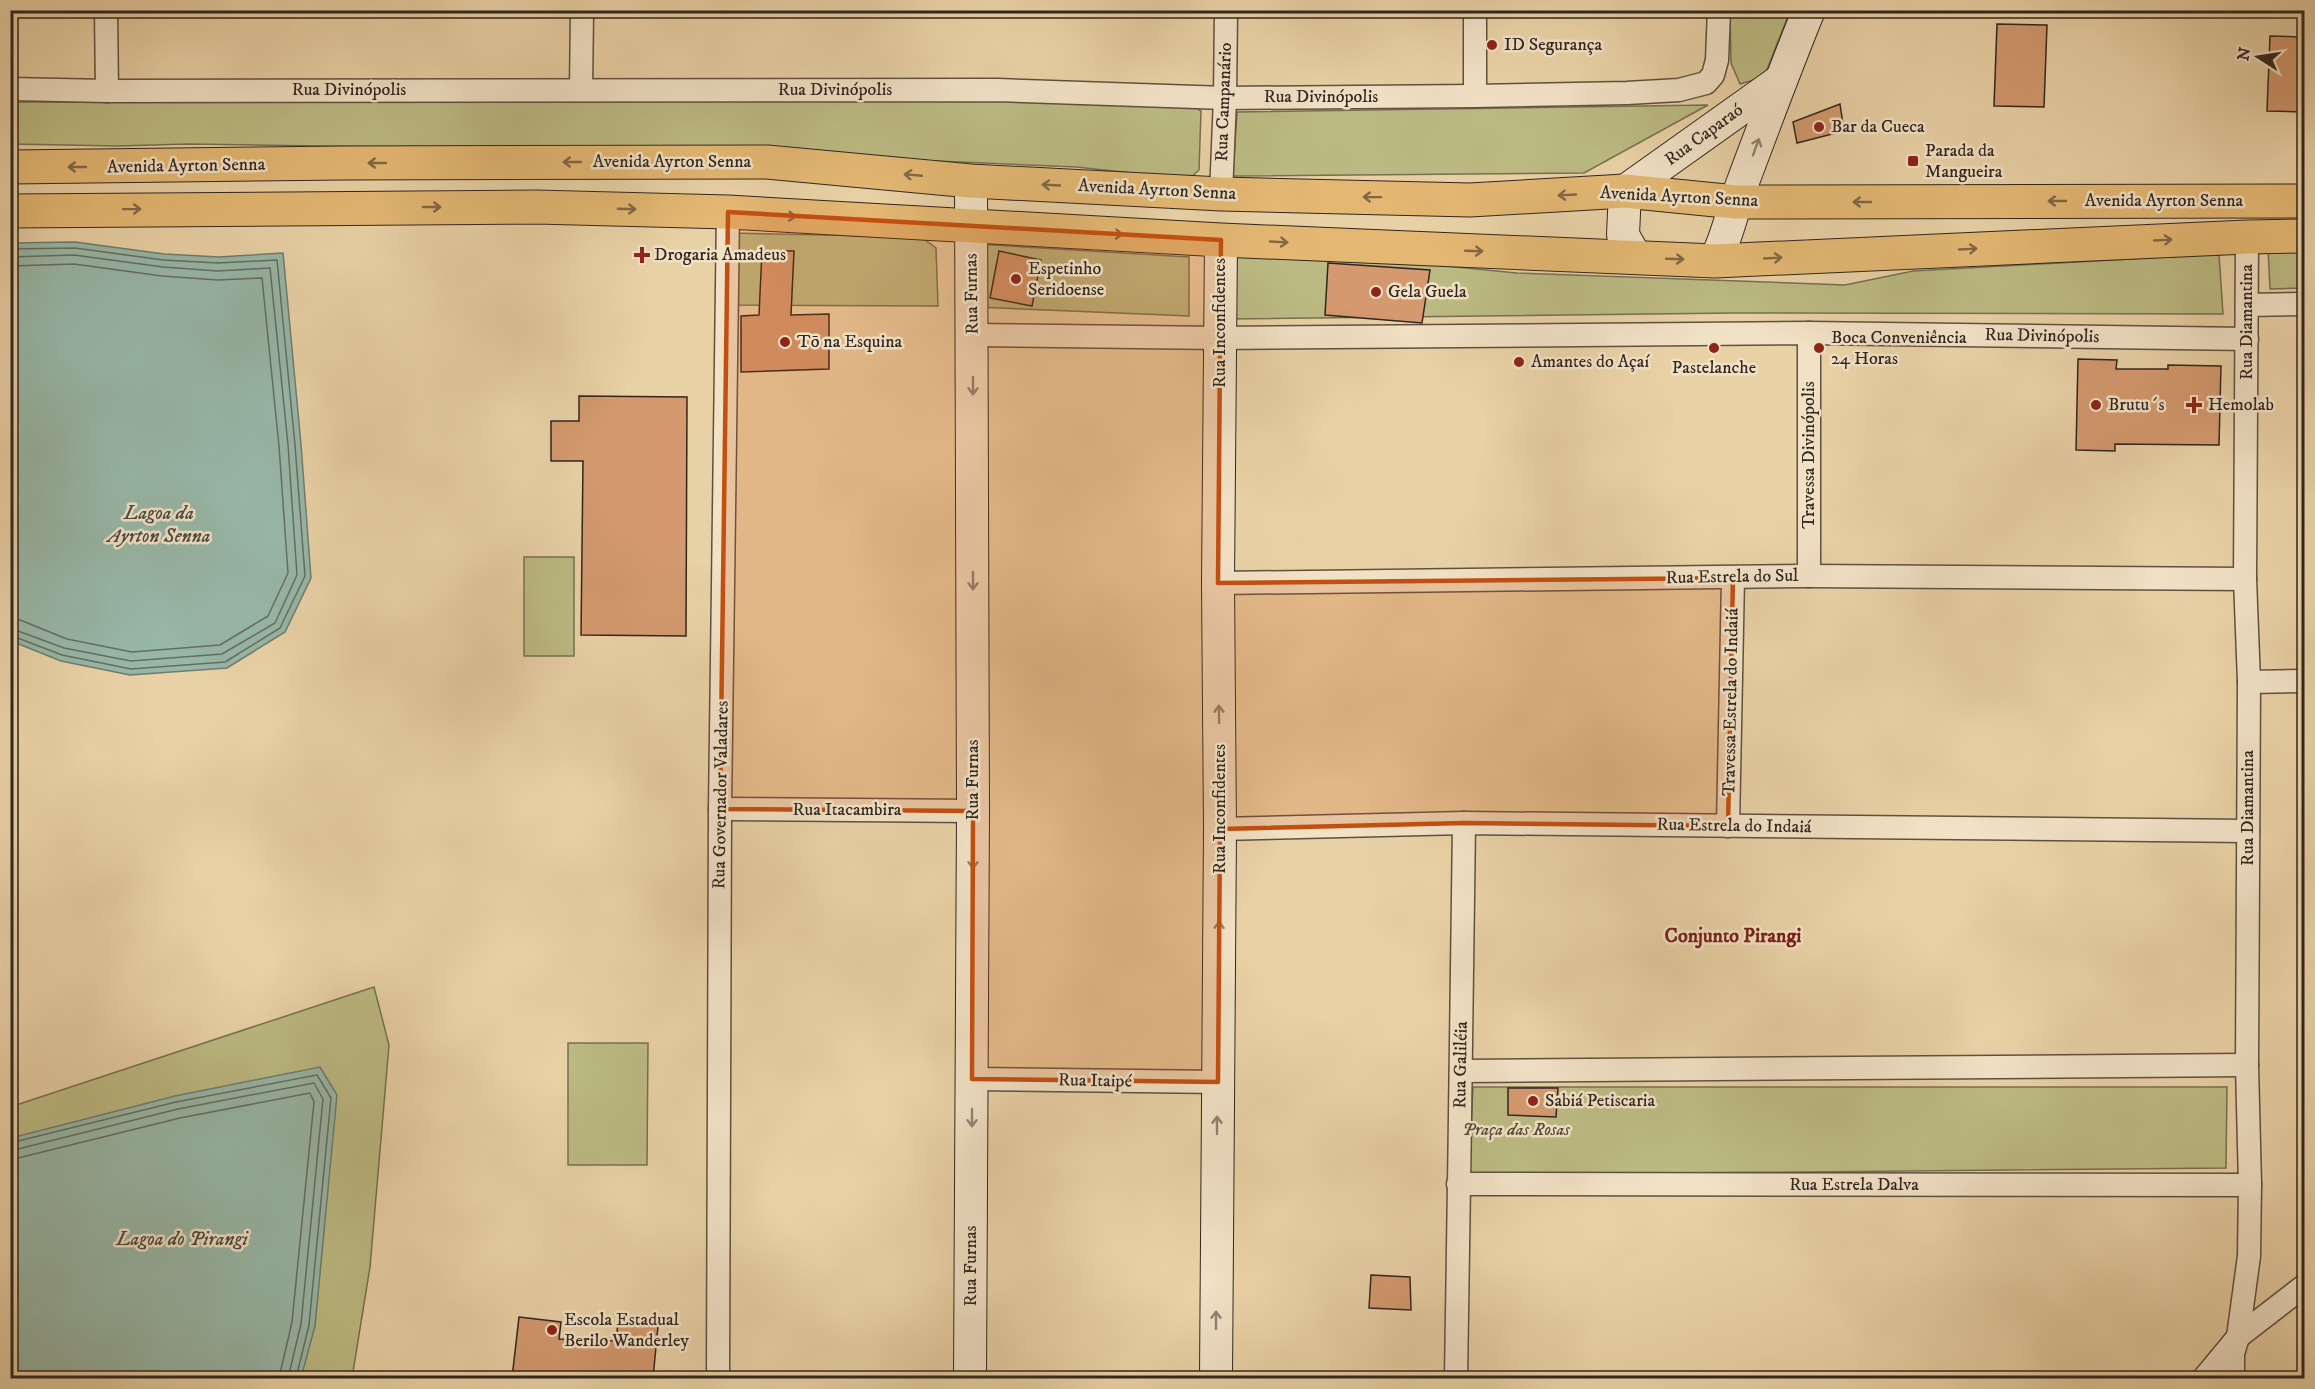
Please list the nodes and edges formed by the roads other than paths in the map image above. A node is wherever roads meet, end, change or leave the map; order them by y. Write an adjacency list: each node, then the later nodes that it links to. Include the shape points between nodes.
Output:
1 (106, 10): 10 (street)
2 (582, 10): 9 (street)
3 (1226, 10): 12 (street, Rua Campanário)
4 (1475, 10): 11 (street)
5 (1719, 10): 11 (street, Rua Divinópolis, via 1713,75 1695,87)
6 (1809, 10): 7 (street, Rua Caparaó)
7 (1781, 80): 15 (street, Rua Caparaó); 18 (street, Rua Caparaó, one-way to 7)
8 (10, 89): 10 (street, Rua Divinópolis)
9 (581, 90): 10 (street, Rua Divinópolis); 12 (street, Rua Divinópolis, via 998,90)
10 (106, 91)
11 (1475, 96): 12 (street, Rua Divinópolis)
12 (1225, 98): 16 (street, Rua Campanário)
13 (10, 167): 14 (main road, Avenida Ayrton Senna, one-way to 13, via 767,162)
14 (971, 181): 16 (main road, Avenida Ayrton Senna, one-way to 14); 21 (street, Rua Furnas)
15 (1625, 192): 16 (main road, Avenida Ayrton Senna, one-way to 16, via 1470,200); 18 (main road, Avenida Ayrton Senna); 25 (street, via 1623,235)
16 (1221, 194)
17 (2304, 201): 18 (main road, Avenida Ayrton Senna, one-way to 18)
18 (1736, 202): 26 (street, Rua Caparaó)
19 (10, 211): 20 (main road, Avenida Ayrton Senna, one-way to 20, via 536,207)
20 (728, 212): 21 (main road, Avenida Ayrton Senna, one-way to 21); 39 (street, Rua Governador Valadares)
21 (971, 226): 24 (main road, Avenida Ayrton Senna, one-way to 24); 30 (street, Rua Furnas)
22 (2304, 236): 23 (main road, Avenida Ayrton Senna)
23 (2247, 237): 26 (main road, Avenida Ayrton Senna, one-way to 23); 28 (street, Rua Diamantina)
24 (1221, 240): 25 (main road, Avenida Ayrton Senna, one-way to 25); 31 (street, Rua Inconfidentes)
25 (1636, 258): 26 (main road, Avenida Ayrton Senna, one-way to 26)
26 (1715, 261)
27 (2304, 304): 28 (street)
28 (2247, 305): 32 (street, Rua Diamantina)
29 (1809, 333): 31 (street, Rua Divinópolis); 32 (street, Rua Divinópolis); 33 (street, Travessa Divinópolis)
30 (973, 335): 31 (street, Rua Divinópolis); 40 (street, Rua Furnas, one-way to 40)
31 (1220, 338): 36 (street, Rua Inconfidentes)
32 (2247, 339): 35 (street, Rua Diamantina)
33 (1809, 576): 34 (street, Rua Estrela do Sul); 35 (street, Rua Estrela do Sul)
34 (1734, 578): 36 (street, Rua Estrela do Sul); 42 (street, Travessa Estrela do Indaiá)
35 (2245, 579): 38 (street, Rua Diamantina)
36 (1218, 583): 43 (street, Rua Inconfidentes, one-way to 36)
37 (2304, 681): 38 (street)
38 (2249, 682): 44 (street, Rua Diamantina)
39 (720, 809): 40 (street, Rua Itacambira); 53 (street, Rua Governador Valadares)
40 (973, 811): 47 (street, Rua Furnas, one-way to 47)
41 (1464, 823): 42 (street, Rua Estrela do Indaiá); 43 (street, Rua Estrela do Indaiá); 46 (street, Rua Galiléia)
42 (1728, 826): 44 (street, Rua Estrela do Indaiá)
43 (1220, 829): 48 (street, Rua Inconfidentes, one-way to 43)
44 (2248, 831): 45 (street, Rua Diamantina)
45 (2247, 1065): 46 (street); 50 (street, Rua Diamantina)
46 (1462, 1071): 49 (street, Rua Galiléia)
47 (972, 1079): 48 (street, Rua Itaipé); 54 (street, Rua Furnas, one-way to 54)
48 (1218, 1082): 55 (street, Rua Inconfidentes, one-way to 48)
49 (1458, 1184): 50 (street, Rua Estrela Dalva); 56 (street, Rua Galiléia)
50 (2250, 1185): 52 (street, Rua Diamantina, via 2249,1257)
51 (2304, 1286): 52 (street)
52 (2238, 1336): 57 (street); 58 (street, Rua Diamantina)
53 (717, 1378)
54 (970, 1378)
55 (1215, 1378)
56 (1456, 1378)
57 (2204, 1378)
58 (2233, 1378)

